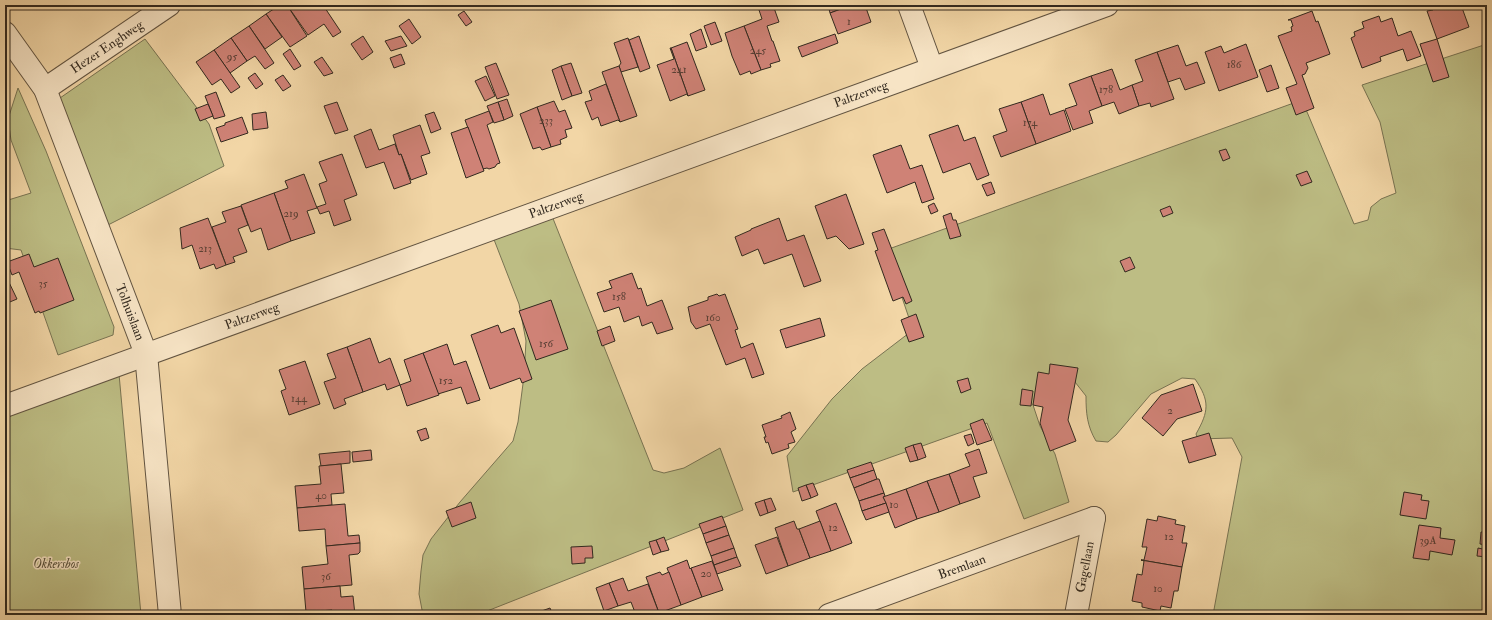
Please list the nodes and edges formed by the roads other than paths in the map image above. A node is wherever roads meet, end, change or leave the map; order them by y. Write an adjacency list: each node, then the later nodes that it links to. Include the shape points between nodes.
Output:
1 (169, 5): 6 (street, Hezer Enghweg)
2 (909, 5): 5 (street)
3 (1107, 5): 5 (street, Paltzerweg)
4 (5, 33): 6 (street, Tolhuislaan)
5 (932, 68): 7 (street, Paltzerweg)
6 (45, 90): 7 (street, Tolhuislaan)
7 (146, 354): 8 (street, Paltzerweg); 10 (street, Tolhuislaan)
8 (5, 406)
9 (1094, 518): 11 (street, Bremlaan); 12 (street, Gagellaan)
10 (170, 615)
11 (829, 615)
12 (1076, 615)

